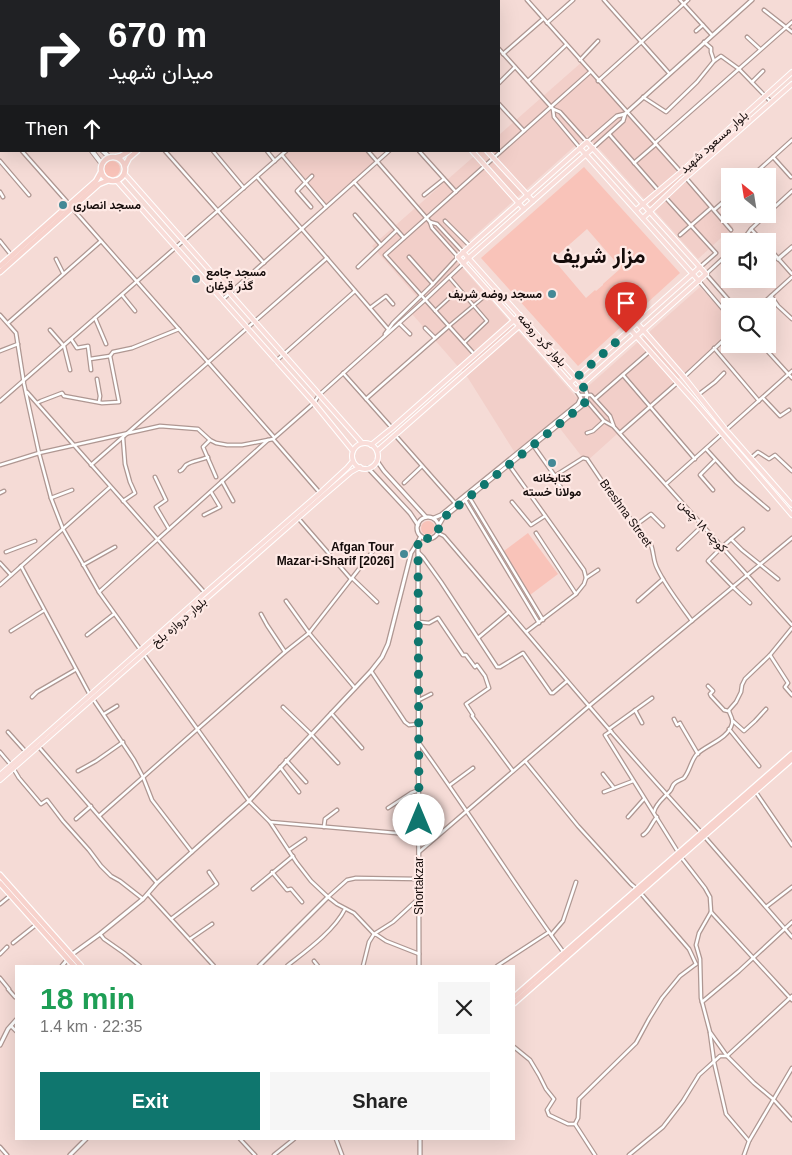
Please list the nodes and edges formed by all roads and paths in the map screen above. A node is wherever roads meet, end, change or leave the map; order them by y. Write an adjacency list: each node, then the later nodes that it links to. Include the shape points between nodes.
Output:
1 (527, 0): 8 (street)
2 (533, 0): 8 (street)
3 (573, 0): 13 (street)
4 (604, 0): 21 (street)
5 (680, 0): 9 (street)
6 (688, 0): 9 (street)
7 (752, 0): 18 (street)
8 (530, 3): 11 (street)
9 (684, 4): 14 (street); 21 (street)
10 (764, 10): 15 (street)
11 (543, 18): 13 (street); 26 (street)
12 (792, 22): 15 (street)
13 (547, 23): 23 (street)
14 (703, 25): 16 (street); 18 (street)
15 (786, 27): 17 (street); 25 (street)
16 (696, 31)
17 (792, 32)
18 (712, 35): 22 (street)
19 (747, 37): 25 (street)
20 (598, 41): 27 (street)
21 (641, 41): 34 (street); 35 (street)
22 (704, 42): 28 (street, via 711,48); 34 (street)
23 (566, 45): 27 (street); 37 (street)
24 (500, 50): 26 (street)
25 (761, 50): 30 (street)
26 (503, 54): 29 (street)
27 (580, 60): 32 (street)
28 (714, 61): 30 (street, via 723,56); 41 (street, via 666,112)
29 (515, 67): 36 (street); 37 (street)
30 (739, 69): 38 (street); 52 (street)
31 (762, 71): 38 (street)
32 (590, 72): 35 (street); 44 (street)
33 (792, 72): 40 (main road, بلوار مسعود شهید)
34 (670, 73): 41 (street)
35 (598, 80): 45 (street)
36 (500, 81)
37 (528, 81): 44 (street)
38 (752, 82): 40 (street)
39 (791, 86): 42 (main road, بلوار مسعود شهید)
40 (766, 96): 42 (street); 46 (main road, بلوار مسعود شهید)
41 (643, 98): 45 (street)
42 (771, 102): 47 (main road, بلوار مسعود شهید)
43 (500, 105): 48 (street)
44 (552, 108): 48 (street); 51 (street, via 560,112); 53 (street, via 554,117)
45 (626, 113): 49 (street, via 623,122); 51 (street, via 617,116); 52 (street)
46 (735, 123): 47 (main road); 84 (main road, بلوار مسعود شهید)
47 (740, 129): 89 (main road, بلوار مسعود شهید)
48 (524, 131): 74 (street)
49 (609, 134): 54 (street); 78 (street)
50 (792, 140): 72 (street)
51 (587, 142): 53 (main road); 54 (main road)
52 (656, 144): 78 (street); 84 (street)
53 (580, 148): 69 (main road); 101 (main road)
54 (593, 148): 69 (main road); 107 (main road)
55 (23, 152): 108 (street)
56 (93, 152): 79 (main road)
57 (104, 152): 71 (main road)
58 (128, 152): 73 (highway)
59 (136, 152): 82 (highway, via 126,162)
60 (166, 152): 114 (street)
61 (213, 152): 94 (street)
62 (268, 152): 76 (street)
63 (285, 152): 70 (street)
64 (369, 152): 77 (street)
65 (388, 152): 77 (street)
66 (420, 152): 88 (street)
67 (473, 152): 80 (main road)
68 (488, 152): 74 (main road)
69 (586, 154): 104 (main road); 115 (main road)
70 (282, 155): 76 (street); 92 (street)
71 (109, 157): 73 (highway); 79 (highway)
72 (773, 157): 81 (street); 87 (street)
73 (116, 158): 82 (highway, via 122,161)
74 (494, 159): 80 (street); 101 (main road)
75 (0, 160): 99 (street)
76 (275, 161): 86 (street)
77 (378, 162): 93 (street); 118 (street)
78 (634, 163): 95 (street)
79 (102, 164): 83 (highway)
80 (485, 167): 98 (street); 106 (main road)
81 (761, 168)
82 (124, 170): 91 (highway); 132 (main road)
83 (101, 172): 90 (highway); 108 (highway)
84 (679, 173): 89 (main road); 95 (main road, بلوار مسعود شهید)
85 (312, 176): 92 (street)
86 (257, 177): 94 (street); 124 (street)
87 (791, 177)
88 (444, 179): 98 (street); 100 (street)
89 (684, 179): 102 (main road, بلوار مسعود شهید); 113 (street)
90 (109, 180): 91 (highway); 108 (highway)
91 (116, 180): 137 (main road)
92 (305, 182): 110 (street, via 297,190); 111 (street)
93 (354, 182): 111 (street); 126 (street)
94 (244, 188): 114 (street)
95 (658, 190): 107 (main road, بلوار مسعود شهید)
96 (792, 191): 109 (street)
97 (0, 192): 103 (street)
98 (456, 192): 118 (street)
99 (29, 195)
100 (424, 195)
101 (527, 195): 104 (main road); 106 (main road)
102 (666, 196): 116 (main road, بلوار مسعود شهید); 123 (street)
103 (3, 197)
104 (533, 202): 112 (main road)
105 (721, 202): 113 (street)
106 (518, 203): 112 (main road); 136 (main road)
107 (643, 204): 115 (main road, بلوار مسعود شهید); 116 (main road)
108 (71, 206): 134 (street); 140 (highway); 154 (highway)
109 (776, 206)
110 (311, 207)
111 (326, 207): 124 (street)
112 (524, 209): 145 (main road)
113 (712, 209): 123 (street); 127 (street)
114 (218, 210): 132 (street); 149 (street)
115 (636, 210): 119 (main road)
116 (650, 212): 119 (main road, بلوار مسعود شهید); 153 (main road)
117 (355, 215): 135 (street)
118 (427, 218): 121 (street); 131 (street)
119 (643, 218): 156 (main road)
120 (446, 221): 136 (street)
121 (430, 222): 139 (street, via 436,224); 142 (street)
122 (757, 223): 125 (street)
123 (691, 225): 130 (street); 153 (street, via 716,253)
124 (302, 229): 144 (street); 149 (street)
125 (751, 229): 128 (street); 129 (street)
126 (397, 230): 131 (street); 135 (street)
127 (732, 230)
128 (748, 233)
129 (755, 233)
130 (680, 235)
131 (404, 238): 167 (street, via 385,255)
132 (183, 240): 137 (street); 165 (main road)
133 (0, 241): 140 (street)
134 (101, 241): 155 (street); 161 (street)
135 (381, 245): 152 (street)
136 (470, 246): 139 (main road)
137 (176, 247): 161 (street); 171 (main road)
138 (792, 247): 147 (street)
139 (463, 252): 142 (main road); 145 (main road, بلوار گرد روضه)
140 (12, 256): 151 (highway)
141 (410, 257): 162 (street)
142 (458, 257): 150 (main road, بلوار گرد روضه); 162 (street)
143 (776, 257): 147 (street)
144 (327, 258): 164 (street); 185 (street)
145 (469, 258): 150 (main road); 180 (main road, بلوار گرد روضه)
146 (56, 259): 155 (street)
147 (778, 259): 158 (street)
148 (721, 260): 157 (street)
149 (264, 263): 165 (street)
150 (463, 263): 159 (street); 183 (main road, بلوار گرد روضه)
151 (0, 266)
152 (358, 267)
153 (700, 267): 156 (main road, بلوار گرد روضه); 157 (main road)
154 (0, 272)
155 (63, 274): 186 (street)
156 (693, 274): 160 (main road); 188 (main road, بلوار گرد روضه)
157 (706, 274): 160 (main road); 170 (street)
158 (792, 276): 169 (street)
159 (449, 277): 163 (street); 172 (street)
160 (699, 281): 175 (street); 197 (main road)
161 (137, 282): 166 (street); 191 (street)
162 (434, 284): 167 (street)
163 (459, 289): 174 (street); 178 (street)
164 (355, 291): 176 (street); 211 (street)
165 (230, 293): 171 (street); 185 (main road)
166 (122, 295): 177 (street); 182 (street)
167 (422, 296): 172 (street); 195 (street)
168 (484, 296): 174 (street)
169 (771, 296): 181 (street)
170 (727, 298)
171 (222, 300): 192 (main road)
172 (425, 300): 178 (street); 187 (street)
173 (394, 304): 176 (street, via 386,296)
174 (473, 305): 189 (street); 203 (street, via 487,321)
175 (721, 307)
176 (370, 308): 195 (street)
177 (135, 311)
178 (435, 311): 189 (street)
179 (0, 315): 186 (street)
180 (520, 315): 183 (main road); 184 (main road, بلوار گرد روضه)
181 (791, 316)
182 (95, 318): 201 (street); 205 (street)
183 (514, 320): 190 (main road, بلوار گرد روضه); 212 (main road)
184 (525, 321): 190 (main road); 225 (main road, بلوار گرد روضه)
185 (255, 322): 192 (street); 211 (main road)
186 (8, 323): 204 (street, via 16,333)
187 (400, 323): 195 (street); 198 (street)
188 (637, 323): 196 (main road, بلوار گرد روضه); 197 (main road)
189 (449, 326): 200 (street); 203 (street)
190 (519, 326): 229 (main road, بلوار گرد روضه); 257 (main road)
191 (179, 328): 213 (street, via 132,348 113,352); 216 (street)
192 (247, 328): 215 (main road); 216 (street)
193 (425, 328): 200 (street)
194 (50, 330): 206 (street)
195 (389, 330): 221 (street)
196 (630, 330): 199 (main road); 225 (main road, بلوار گرد روضه)
197 (644, 330): 199 (main road); 224 (main road)
198 (410, 334)
199 (636, 337): 209 (main road); 231 (main road)
200 (435, 338): 239 (street)
201 (71, 339): 206 (street); 214 (street, via 77,348 88,346)
202 (721, 342): 207 (street)
203 (464, 343): 212 (street)
204 (18, 344): 208 (street); 228 (street)
205 (106, 344)
206 (64, 346): 217 (street); 228 (street)
207 (714, 348): 224 (street); 243 (street)
208 (0, 351)
209 (649, 352): 223 (street); 230 (main road)
210 (769, 353): 222 (street)
211 (283, 354): 215 (street); 234 (main road)
212 (475, 355): 251 (main road)
213 (110, 356): 214 (street); 244 (street, via 119,402)
214 (90, 359): 218 (street)
215 (276, 361): 245 (main road)
216 (209, 362): 253 (street); 259 (street)
217 (70, 370)
218 (91, 370)
219 (792, 371): 222 (street)
220 (724, 372): 236 (street)
221 (343, 373): 234 (street); 239 (street)
222 (788, 374): 226 (street); 238 (street)
223 (623, 375): 240 (street); 247 (street)
224 (684, 377): 236 (main road)
225 (576, 378): 229 (main road, بلوار گرد روضه); 231 (main road, بلوار گرد روضه)
226 (792, 378)
227 (97, 379): 244 (street)
228 (23, 381): 233 (street); 242 (street)
229 (570, 383): 232 (main road, بلوار گرد روضه)
230 (677, 383): 247 (street); 256 (main road)
231 (582, 385): 232 (main road); 235 (street)
232 (576, 390): 237 (street)
233 (26, 391): 246 (street); 269 (street)
234 (319, 395): 245 (street); 262 (main road)
235 (587, 395): 237 (street); 240 (street, كوچه ١٨ چمن); 241 (street)
236 (698, 395): 252 (main road)
237 (580, 398): 241 (street); 305 (street, via 578,404)
238 (763, 398): 243 (street); 248 (street, via 780,416)
239 (366, 399): 251 (street)
240 (594, 399): 250 (street, كوچه ١٨ چمن, via 610,416)
241 (586, 400): 249 (street, كوچه ١٨ چمن); 264 (street)
242 (0, 401)
243 (760, 401): 252 (street)
244 (99, 402): 246 (street, via 62,393)
245 (314, 403): 259 (street); 267 (main road)
246 (37, 404): 265 (street)
247 (650, 407): 255 (street); 272 (street)
248 (789, 410)
249 (604, 421): 250 (street, كوچه ١٨ چمن); 254 (street)
250 (614, 427): 255 (street, كوچه ١٨ چمن)
251 (392, 428): 263 (main road)
252 (726, 430): 256 (street); 271 (main road)
253 (128, 433): 258 (street); 260 (street, via 160,426 184,427 198,429); 265 (street)
254 (587, 433)
255 (620, 433): 291 (street, كوچه ١٨ چمن)
256 (722, 434): 266 (street); 311 (main road)
257 (395, 435): 268 (main road); 279 (street)
258 (123, 438): 277 (street); 302 (street, via 125,464 135,493)
259 (273, 438): 261 (street); 298 (street)
260 (210, 440): 261 (street, via 235,445); 270 (street, via 203,447)
261 (268, 440): 289 (street)
262 (362, 443): 263 (main road); 267 (main road)
263 (372, 444): 268 (main road)
264 (533, 445): 278 (street); 285 (street)
265 (74, 446): 269 (street); 277 (street)
266 (706, 449): 272 (street); 275 (street)
267 (353, 451): 273 (main road)
268 (377, 451): 274 (main road)
269 (39, 453): 276 (street); 300 (street)
270 (208, 457): 282 (street, via 191,462); 287 (street)
271 (751, 458): 284 (street, via 758,452 769,459 775,455); 306 (main road)
272 (695, 459): 291 (street)
273 (353, 460): 280 (main road); 298 (main road, بلوار دروازه بلخ)
274 (377, 460): 281 (main road); 283 (street)
275 (715, 460): 294 (street, via 700,475); 308 (street)
276 (0, 464)
277 (91, 465): 292 (street)
278 (509, 465): 301 (street); 312 (street)
279 (422, 466): 290 (street); 305 (street)
280 (360, 467): 281 (main road); 314 (main road, بلوار دروازه بلخ)
281 (368, 468): 288 (street)
282 (180, 471)
283 (384, 471): 288 (street, via 378,471); 307 (street)
284 (792, 471)
285 (555, 476): 299 (street); 318 (street, Breshna Street, via 585,458)
286 (155, 477): 322 (street, via 166,500 156,507)
287 (216, 477)
288 (377, 477): 309 (street)
289 (222, 481): 296 (street); 303 (street)
290 (404, 483)
291 (666, 484): 320 (street, كوچه ١٨ چمن)
292 (110, 487): 302 (street); 321 (street)
293 (72, 490): 300 (street)
294 (713, 490)
295 (4, 491): 297 (street)
296 (211, 492): 310 (street, via 220,507); 322 (street)
297 (0, 493)
298 (320, 493): 352 (main road, بلوار دروازه بلخ)
299 (565, 493)
300 (51, 498): 321 (street)
301 (467, 499): 317 (street); 362 (street); 365 (street)
302 (123, 501): 329 (street)
303 (233, 501)
304 (512, 502): 312 (street, via 531,525)
305 (455, 503): 315 (street)
306 (792, 505)
307 (417, 508): 309 (street); 313 (street)
308 (768, 509)
309 (410, 514): 316 (street)
310 (204, 515)
311 (792, 515)
312 (545, 516): 345 (street, via 584,570)
313 (426, 517): 315 (street); 316 (street)
314 (298, 518): 346 (street); 372 (main road, بلوار دروازه بلخ)
315 (434, 518): 317 (street)
316 (418, 524): 326 (street)
317 (439, 525): 324 (street)
318 (636, 526): 319 (street, via 651,514); 347 (street, Breshna Street, via 651,545)
319 (663, 526)
320 (703, 526): 333 (street, كوچه ١٨ چمن); 334 (street)
321 (63, 529): 340 (street); 341 (street)
322 (169, 529): 329 (street)
323 (743, 529): 328 (street)
324 (438, 533): 326 (street, via 433,538); 359 (street)
325 (536, 533): 353 (street)
326 (421, 536): 331 (street, Shortakzar)
327 (792, 538): 339 (street)
328 (732, 539): 333 (street); 339 (street)
329 (157, 540): 351 (street); 352 (street)
330 (35, 541): 336 (street)
331 (418, 542): 337 (street, Shortakzar); 376 (street, via 411,553 388,644)
332 (115, 547): 340 (street)
333 (722, 547): 344 (street, كوچه ١٨ چمن); 350 (street, via 708,562)
334 (678, 549)
335 (373, 551): 346 (street)
336 (6, 552)
337 (418, 552): 363 (street, Shortakzar); 371 (street)
338 (0, 563): 343 (street)
339 (760, 564): 344 (street); 348 (street)
340 (83, 565): 351 (street)
341 (21, 566): 343 (street); 358 (street)
342 (598, 570): 345 (street)
343 (11, 575): 349 (street)
344 (747, 575): 350 (street); 366 (street, كوچه ١٨ چمن)
345 (586, 578): 353 (street)
346 (352, 579): 356 (street); 369 (street)
347 (663, 579): 355 (street); 364 (street, Breshna Street)
348 (778, 579)
349 (0, 585)
350 (733, 587): 357 (street); 364 (street)
351 (99, 592): 360 (street)
352 (205, 593): 372 (main road, بلوار دروازه بلخ)
353 (576, 594): 362 (street)
354 (286, 601): 369 (street)
355 (638, 601)
356 (378, 602)
357 (750, 603)
358 (44, 610): 367 (street); 375 (street)
359 (509, 612): 368 (street); 371 (street)
360 (114, 614): 370 (street); 372 (street)
361 (260, 614): 373 (street)
362 (543, 620): 365 (street)
363 (418, 622): 385 (street, Shortakzar); 420 (street, via 429,623 438,618 462,655 466,655 475,667 477,665 485,676 489,688 466,704)
364 (692, 622): 387 (street)
365 (539, 623): 368 (street)
366 (792, 626): 374 (street)
367 (11, 631)
368 (526, 632): 377 (street)
369 (309, 633): 373 (street); 379 (street)
370 (87, 635)
371 (478, 638): 377 (street, via 498,668 523,653 551,693)
372 (142, 652): 383 (main road, بلوار دروازه بلخ); 398 (street)
373 (285, 652): 398 (street)
374 (770, 655): 381 (street); 391 (street, via 745,679 736,702)
375 (76, 670): 382 (street); 383 (street)
376 (371, 671): 379 (street); 397 (street, via 405,722)
377 (568, 681): 387 (street)
378 (708, 686): 391 (street, via 713,691 711,696)
379 (355, 688): 392 (street)
380 (431, 694): 385 (street)
381 (792, 695)
382 (32, 697)
383 (92, 697): 393 (street); 405 (main road, بلوار دروازه بلخ); 408 (main road, بلوار دروازه بلخ)
384 (652, 698): 390 (street)
385 (419, 700): 397 (street, Shortakzar)
386 (117, 706): 393 (street)
387 (589, 706): 400 (street); 413 (street)
388 (283, 707): 402 (street)
389 (766, 709): 395 (street, via 744,731)
390 (635, 710): 396 (street); 400 (street)
391 (728, 711): 395 (street)
392 (331, 713): 402 (street); 406 (street)
393 (104, 714): 403 (street)
394 (674, 718): 409 (street)
395 (733, 720): 399 (street)
396 (642, 723)
397 (419, 724): 404 (street, Shortakzar)
398 (198, 728): 423 (street); 435 (street)
399 (729, 729): 409 (street, via 722,738); 415 (street)
400 (610, 730): 425 (street, via 606,735); 433 (street)
401 (8, 732): 408 (street)
402 (311, 734): 412 (street); 414 (street)
403 (123, 742): 419 (street); 423 (street)
404 (419, 743): 427 (street); 429 (street, Shortakzar)
405 (38, 746): 416 (main road, بلوار دروازه بلخ); 436 (street)
406 (362, 748)
407 (0, 752): 416 (street)
408 (26, 752): 416 (main road, بلوار دروازه بلخ)
409 (698, 754): 433 (street, via 684,778 674,784)
410 (792, 754): 448 (highway)
411 (792, 759): 430 (highway)
412 (286, 760): 417 (street); 426 (street)
413 (526, 761): 420 (street); 466 (street, via 578,826)
414 (338, 763)
415 (759, 766)
416 (12, 767): 422 (main road, بلوار دروازه بلخ); 424 (main road, بلوار دروازه بلخ); 470 (street, via 40,804 47,800 101,866)
417 (280, 767): 431 (street); 435 (street)
418 (473, 768): 427 (street)
419 (78, 771)
420 (513, 771): 439 (street)
421 (603, 774): 428 (street)
422 (0, 775)
423 (143, 777): 441 (street); 453 (street, via 152,800)
424 (0, 780)
425 (634, 781): 428 (street); 434 (street)
426 (306, 782)
427 (450, 785): 439 (street)
428 (614, 788): 432 (street)
429 (419, 790): 437 (street); 447 (street, Shortakzar)
430 (754, 791): 448 (highway); 451 (street)
431 (299, 792)
432 (604, 792)
433 (666, 795): 440 (street); 448 (street)
434 (644, 799): 440 (street); 442 (street)
435 (249, 800): 445 (street); 453 (street)
436 (91, 806): 441 (street); 444 (street)
437 (388, 808)
438 (337, 810): 446 (street, via 325,820)
439 (466, 812): 454 (street); 484 (street)
440 (654, 812): 443 (street)
441 (99, 816): 463 (street)
442 (628, 817)
443 (657, 817): 449 (street); 455 (street)
444 (76, 818)
445 (270, 822): 446 (street); 452 (street)
446 (324, 827): 447 (street)
447 (419, 834): 454 (street, Shortakzar)
448 (702, 834): 455 (highway); 474 (street)
449 (643, 835)
450 (305, 839): 452 (street)
451 (792, 845)
452 (289, 850): 456 (street)
453 (192, 852): 463 (street)
454 (419, 852): 460 (street, Shortakzar)
455 (679, 854): 466 (highway); 476 (street, via 705,888)
456 (293, 856): 458 (street); 469 (street, via 311,881)
457 (209, 872): 477 (street, via 217,884)
458 (272, 872): 465 (street); 472 (street)
459 (0, 875): 492 (highway)
460 (419, 879): 469 (street, via 356,878 347,880); 471 (street, Shortakzar)
461 (576, 882): 484 (street, via 562,921)
462 (0, 883): 468 (highway)
463 (157, 883): 467 (street)
464 (792, 887): 474 (street)
465 (253, 889)
466 (638, 890): 489 (highway); 495 (street); 511 (highway)
467 (148, 894): 470 (street); 477 (street)
468 (11, 895): 473 (street); 479 (highway)
469 (328, 897): 475 (street); 501 (street)
470 (143, 898): 482 (street)
471 (419, 898): 483 (street); 491 (street, Shortakzar)
472 (302, 902)
473 (0, 904)
474 (766, 907): 481 (street)
475 (345, 909): 483 (street, via 354,913); 502 (street, via 327,932)
476 (712, 912): 493 (street); 495 (street, via 699,933 696,945 700,958)
477 (171, 919): 486 (street)
478 (792, 922): 481 (street)
479 (37, 924): 487 (street); 492 (highway)
480 (212, 924): 486 (street)
481 (784, 929): 485 (street); 493 (street)
482 (100, 934): 492 (street); 499 (street)
483 (374, 934): 491 (street); 504 (street)
484 (550, 934): 489 (street); 506 (street)
485 (792, 937)
486 (190, 939): 500 (street)
487 (13, 942)
488 (7, 947): 490 (street)
489 (564, 953): 508 (highway)
490 (0, 954)
491 (419, 954): 505 (street, Shortakzar)
492 (70, 957): 496 (street); 497 (highway); 498 (highway)
493 (753, 957): 510 (street); 512 (street)
494 (314, 961): 503 (street)
495 (698, 964): 512 (street); 524 (street, via 680,976 662,998 636,1043 579,1098)
496 (63, 965)
497 (74, 965)
498 (80, 965)
499 (139, 965)
500 (213, 965)
501 (260, 965)
502 (288, 965)
503 (317, 965)
504 (363, 965)
505 (420, 965)
506 (500, 965)
507 (0, 978): 509 (street)
508 (515, 996)
509 (15, 997)
510 (791, 998): 519 (street)
511 (515, 1002)
512 (702, 1002): 516 (street)
513 (15, 1021): 514 (street)
514 (11, 1026): 515 (street); 517 (street)
515 (15, 1030)
516 (710, 1032): 519 (street); 520 (street)
517 (0, 1045)
518 (515, 1048): 524 (street, via 530,1060 554,1099 547,1110 549,1115)
519 (727, 1056): 520 (street, via 720,1056); 522 (street)
520 (714, 1062): 530 (street, via 726,1114); 539 (street, via 699,1075 663,1127)
521 (792, 1068): 522 (street)
522 (773, 1099): 523 (street); 530 (street)
523 (792, 1120)
524 (575, 1124): 538 (street)
525 (84, 1140): 533 (street)
526 (241, 1140): 534 (street)
527 (293, 1140): 535 (street)
528 (336, 1140): 536 (street)
529 (420, 1140): 537 (street)
530 (749, 1141): 540 (street)
531 (0, 1147): 532 (street)
532 (7, 1155)
533 (70, 1155)
534 (256, 1155)
535 (274, 1155)
536 (342, 1155)
537 (420, 1155)
538 (595, 1155)
539 (629, 1155)
540 (744, 1155)

